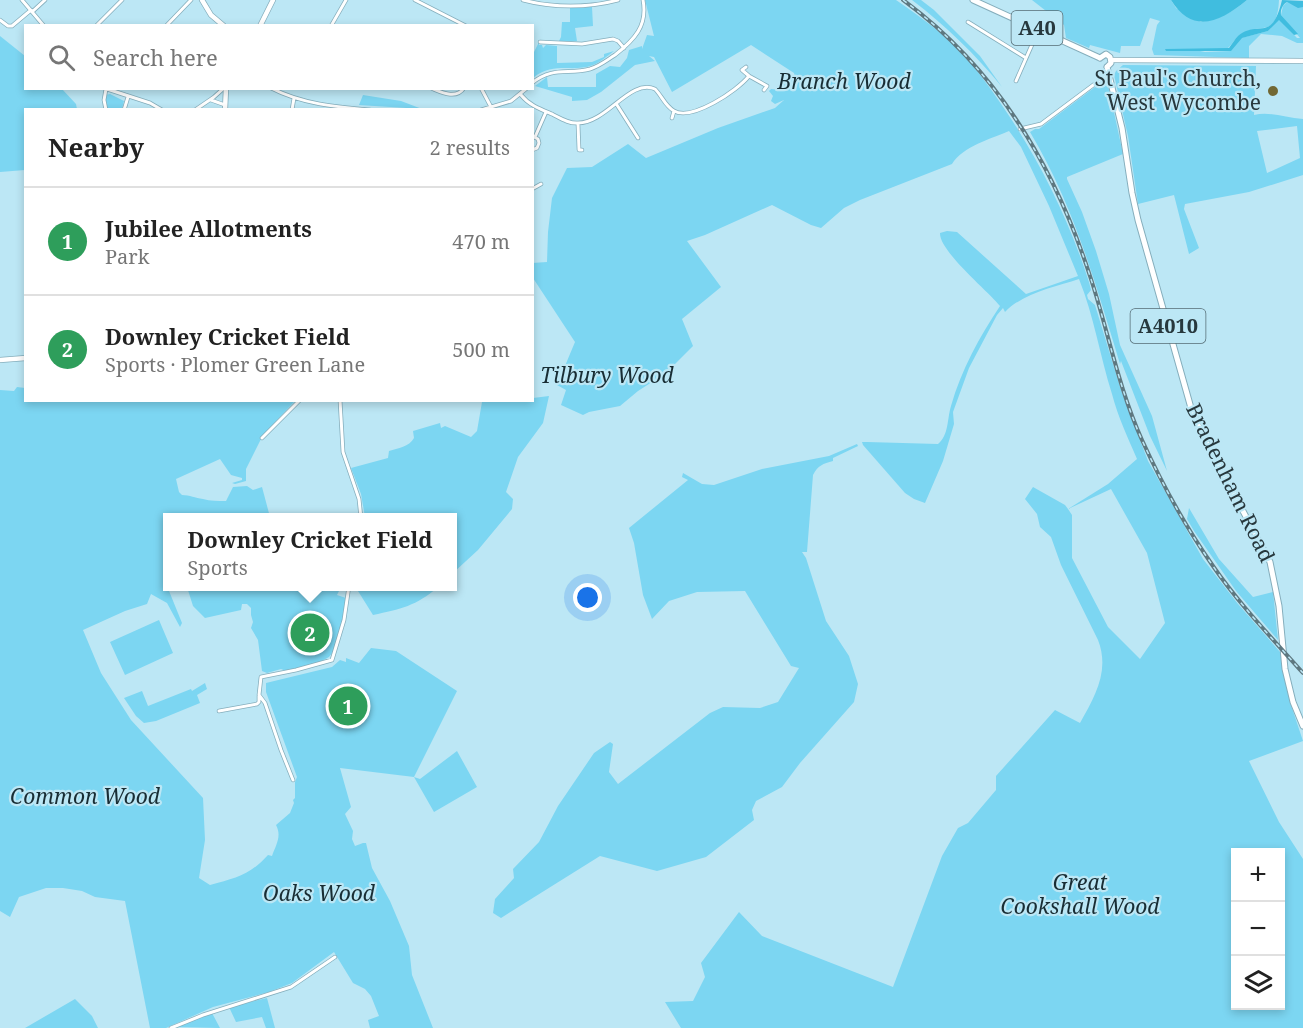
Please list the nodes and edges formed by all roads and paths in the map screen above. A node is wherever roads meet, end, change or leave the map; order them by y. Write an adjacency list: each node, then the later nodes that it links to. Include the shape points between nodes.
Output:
1 (22, 0): 13 (street)
2 (45, 0): 13 (street)
3 (122, 0): 17 (street)
4 (191, 0): 18 (street)
5 (202, 0): 19 (main road)
6 (273, 0): 20 (main road)
7 (346, 0): 21 (street)
8 (416, 0): 22 (street)
9 (523, 0): 10 (street, via 567,6)
10 (618, 0)
11 (643, 0): 25 (street, via 642,25)
12 (973, 0): 23 (highway, A40)
13 (31, 11): 14 (street, via 10,26); 16 (street)
14 (0, 20)
15 (968, 22): 27 (street)
16 (42, 24)
17 (98, 24)
18 (168, 24)
19 (222, 24)
20 (261, 24)
21 (332, 24)
22 (462, 24)
23 (1038, 29): 26 (highway, A40); 27 (street)
24 (543, 44): 25 (street, via 613,39)
25 (624, 48): 35 (street, via 598,66 554,72)
26 (1100, 57): 28 (highway, A40, via 1106,54); 31 (highway, via 1101,65)
27 (1026, 58): 34 (street)
28 (1112, 60): 29 (main road, A40); 31 (highway)
29 (1303, 61)
30 (746, 67): 33 (street, via 742,70)
31 (1107, 67): 32 (highway, Bradenham Road / A4010)
32 (1108, 74): 65 (street, via 1041,124); 82 (highway, Bradenham Road / A4010, via 1138,220 1191,408 1270,562 1285,669)
33 (749, 76): 45 (street, via 767,86); 60 (street, via 736,90 702,108 686,114)
34 (1016, 81)
35 (534, 82)
36 (105, 90): 53 (street)
37 (108, 90): 47 (street)
38 (222, 90): 49 (street)
39 (223, 90): 51 (main road)
40 (276, 90): 48 (street)
41 (437, 90): 42 (street, via 456,95)
42 (463, 90)
43 (481, 90): 52 (street)
44 (525, 90): 46 (street)
45 (764, 90)
46 (521, 95): 52 (street); 61 (street)
47 (128, 97): 54 (street); 55 (street)
48 (294, 98): 57 (street); 58 (street)
49 (211, 100): 51 (street); 56 (street)
50 (617, 105): 60 (street, via 636,89 649,86); 63 (street, via 596,118); 64 (street)
51 (225, 107)
52 (491, 107): 59 (street)
53 (106, 108)
54 (125, 108)
55 (159, 108)
56 (198, 108)
57 (292, 108)
58 (351, 108)
59 (488, 108)
60 (674, 111): 62 (street)
61 (546, 112): 63 (street); 67 (street)
62 (672, 118)
63 (578, 123): 70 (street)
64 (632, 129): 66 (street); 68 (street)
65 (1020, 129)
66 (625, 133)
67 (534, 137): 69 (street, via 539,145)
68 (638, 138)
69 (534, 149)
70 (582, 150)
71 (542, 184): 72 (street)
72 (534, 188)
73 (24, 358): 74 (main road)
74 (0, 360)
75 (298, 402): 77 (street)
76 (340, 402): 78 (street, via 343,452)
77 (262, 438)
78 (360, 513)
79 (348, 591): 80 (street, via 332,660 261,677)
80 (259, 694): 81 (street, via 256,704); 83 (street, via 266,703)
81 (219, 711)
82 (1303, 726)
83 (293, 780)
84 (335, 957): 85 (street, via 291,987)
85 (171, 1028)

